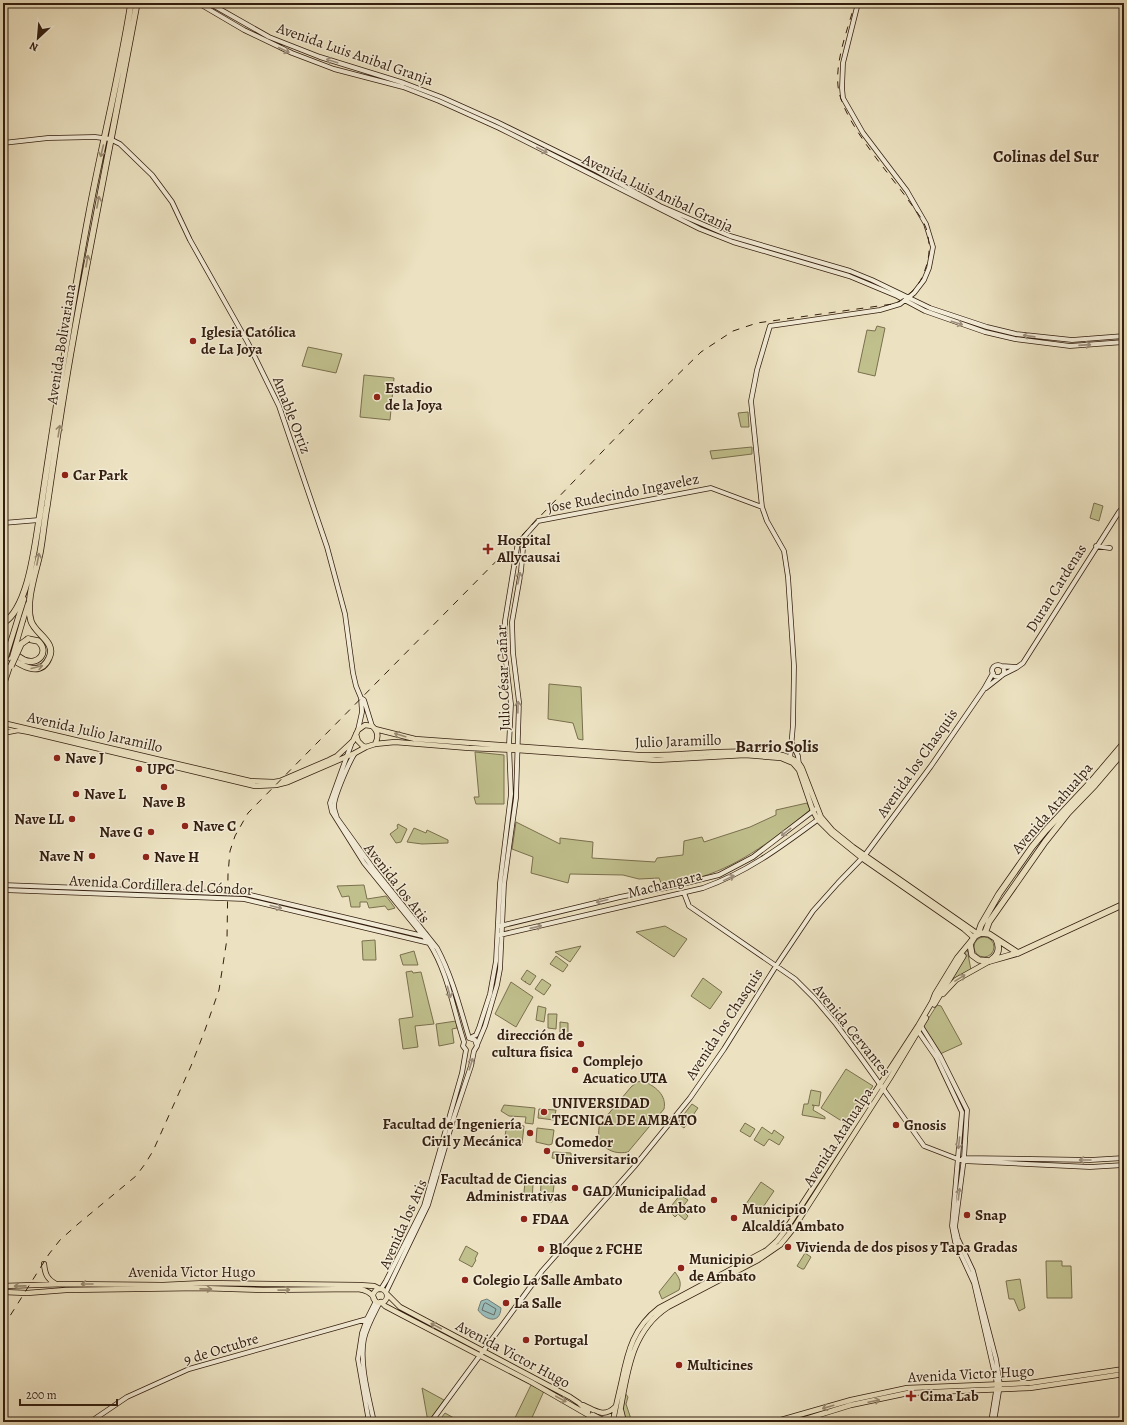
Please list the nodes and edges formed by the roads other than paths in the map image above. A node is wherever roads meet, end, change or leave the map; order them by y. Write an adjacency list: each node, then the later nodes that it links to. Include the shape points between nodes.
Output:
1 (131, 3): 6 (highway, Avenida Bolivariana)
2 (137, 3): 6 (highway, Avenida Bolivariana)
3 (198, 3): 8 (street, Avenida Luis Anibal Granja, one-way to 8, via 292,54 334,69 403,87 499,128 700,229 733,242 849,276)
4 (209, 3): 8 (street, Avenida Luis Anibal Granja, one-way to 4, via 850,271 738,239 707,227 660,206 597,171 441,97 320,57 269,37)
5 (858, 3): 8 (street, via 843,63 843,98 863,133 915,203 926,224 933,247 924,280)
6 (107, 139): 7 (street, via 48,138); 13 (highway, Avenida Bolivariana, one-way to 13, via 89,214); 20 (highway, Avenida Bolivariana, one-way to 6, via 42,540); 32 (street, Amable Ortiz, via 120,144 152,175 172,202 279,406 335,574 345,614 355,682)
7 (3, 143)
8 (907, 300): 9 (street, Avenida Luis Anibal Granja, one-way to 8, via 1072,340 1016,334); 10 (street, Avenida Luis Anibal Granja, one-way to 10, via 948,320 1015,339 1070,346); 12 (street, via 880,310 770,326 751,401)
9 (1124, 336)
10 (1124, 342)
11 (1124, 506): 17 (street, Duran Cardenas)
12 (762, 507): 15 (street, Jose Rudecindo Ingavelez, via 711,488 538,521); 38 (street, via 784,551 788,577 794,666)
13 (39, 520): 14 (street); 19 (highway, Avenida Bolivariana)
14 (3, 523)
15 (524, 538): 16 (street, Jose Rudecindo Ingavelez); 43 (street, Julio César Cañar, one-way to 15, via 519,702 512,622)
16 (518, 542): 42 (street, Julio César Cañar, via 506,621 505,654 511,704)
17 (1096, 546): 18 (street); 27 (street, Duran Cardenas, via 1023,663)
18 (1110, 548)
19 (26, 591): 21 (highway, via 14,614); 24 (main road, Avenida Bolivariana, bridge)
20 (30, 598): 23 (highway, one-way to 20, via 29,668 39,668 49,659 51,650 31,622); 26 (main road, Avenida Bolivariana, bridge)
21 (3, 623)
22 (3, 647): 26 (highway, bridge, via 28,662 40,658 43,646 38,641 28,639 21,644)
23 (3, 653)
24 (4, 664)
25 (1000, 665): 27 (street); 28 (street, via 994,666); 29 (street, via 1004,671)
26 (10, 667): 30 (main road, Avenida Bolivariana)
27 (1018, 667): 29 (street, Avenida los Chasquis)
28 (993, 673): 29 (street, via 995,676); 31 (street, Avenida los Chasquis)
29 (1001, 676): 31 (street, Avenida los Chasquis)
30 (3, 687)
31 (984, 689): 52 (street, Avenida los Chasquis)
32 (361, 698): 34 (street, Amable Ortiz); 35 (street, Amable Ortiz, via 362,712)
33 (3, 722): 37 (main road, Avenida Julio Jaramillo, via 260,782 280,781 329,760)
34 (374, 728): 35 (main road, Julio Jaramillo, via 364,725); 40 (main road, via 378,736); 42 (main road, Julio Jaramillo, one-way to 34, via 415,739)
35 (357, 732): 37 (main road, Avenida Julio Jaramillo); 41 (main road, via 358,741)
36 (3, 733): 46 (main road, Avenida Julio Jaramillo, via 18,730 29,732 255,786 288,782)
37 (353, 741): 46 (street, Avenida los Atis)
38 (792, 742): 47 (street); 48 (street)
39 (1124, 743): 51 (highway, Avenida Atahualpa, via 1046,830)
40 (375, 744): 41 (main road, Julio Jaramillo); 42 (main road, Julio Jaramillo, via 395,742 469,748)
41 (366, 746): 45 (main road, Avenida Julio Jaramillo)
42 (509, 748): 43 (main road, Julio Jaramillo); 58 (street, Avenida los Atis, via 510,804 500,883)
43 (517, 748): 47 (main road, Julio Jaramillo, via 656,760 745,755); 58 (street, Avenida los Atis, via 515,804)
44 (1124, 751): 51 (highway, Avenida Atahualpa)
45 (355, 753): 46 (main road, Avenida Julio Jaramillo); 60 (street, Avenida los Atis, via 335,800 337,818)
46 (346, 757): 60 (street, Avenida los Atis, via 330,803 332,812 364,862)
47 (790, 760): 48 (main road, Julio Jaramillo)
48 (798, 765): 49 (main road)
49 (815, 810): 50 (main road); 58 (street, Machangara, one-way to 58, via 754,857 719,874 670,888 620,897)
50 (820, 818): 52 (main road, via 832,834); 55 (street, Machangara, one-way to 50, via 716,884 745,870)
51 (1043, 839): 56 (highway); 59 (highway, Avenida Atahualpa, via 989,922); 62 (highway, Avenida Atahualpa, via 1020,863)
52 (864, 857): 62 (main road); 68 (street, Avenida los Chasquis, via 813,911)
53 (3, 885): 60 (street, Avenida Cordillera del Cóndor, via 246,894)
54 (3, 890): 64 (street, Avenida Cordillera del Cóndor, one-way to 64, via 244,899)
55 (684, 893): 61 (street, Machangara, one-way to 55); 68 (street, Avenida Cervantes, via 689,906)
56 (997, 902)
57 (1124, 904): 65 (highway)
58 (500, 926): 61 (street, Avenida los Atis)
59 (985, 933): 62 (highway); 63 (highway)
60 (424, 935): 64 (street, Avenida los Atis)
61 (500, 935): 72 (street, Avenida los Atis, via 490,994 478,1033); 74 (street, Avenida los Atis, via 500,969 497,985)
62 (974, 937): 67 (highway, via 970,944 975,958 983,962); 69 (main road, Avenida Atahualpa, via 935,994)
63 (996, 939): 65 (highway); 67 (highway, via 998,951)
64 (430, 942): 72 (street, Avenida los Atis, via 444,960); 73 (street, Avenida los Atis, one-way to 73, via 443,970)
65 (1018, 953): 67 (highway)
66 (962, 955): 69 (highway)
67 (990, 960): 69 (main road, Avenida Atahualpa, one-way to 67, via 938,1001 956,980)
68 (776, 966): 77 (street, Avenida Cervantes, via 795,979 815,999); 91 (street, Avenida los Chasquis, via 690,1098 634,1167 542,1271)
69 (933, 1003): 70 (main road, Avenida Atahualpa); 77 (main road, Avenida Atahualpa)
70 (921, 1026): 71 (main road, Avenida Atahualpa); 80 (street, via 940,1056 966,1110)
71 (918, 1031): 77 (main road, Avenida Atahualpa); 78 (street, one-way to 78, via 936,1057 962,1112)
72 (470, 1038): 73 (street, Avenida los Atis); 74 (street, Avenida los Atis, via 475,1040)
73 (464, 1042): 75 (street, Avenida los Atis)
74 (477, 1045): 76 (street, Avenida los Atis)
75 (466, 1050): 76 (street); 85 (street, Avenida los Atis, via 462,1073 424,1206)
76 (474, 1050): 87 (street, Avenida los Atis, one-way to 76, via 428,1205)
77 (882, 1086): 78 (street, Avenida Cervantes, via 924,1146); 96 (main road, Avenida Atahualpa, via 777,1241 766,1250 666,1303 648,1316 631,1342)
78 (957, 1158): 80 (street, Avenida Cervantes); 94 (street, via 953,1235 974,1283)
79 (1124, 1158): 80 (street, Avenida Cervantes, one-way to 80)
80 (964, 1159): 81 (street, Avenida Cervantes, via 1090,1167); 94 (street, one-way to 80, via 995,1353 974,1271 956,1234)
81 (1124, 1165)
82 (44, 1264): 83 (main road, via 46,1275)
83 (58, 1284): 84 (main road, Avenida Victor Hugo, one-way to 84); 85 (main road, Avenida Victor Hugo, one-way to 83, via 374,1286 321,1284)
84 (3, 1286)
85 (380, 1289): 87 (main road, Avenida los Atis); 88 (main road, Avenida los Atis, via 374,1292)
86 (3, 1292): 88 (main road, Avenida Victor Hugo, one-way to 88, via 200,1288 358,1289 365,1290)
87 (386, 1293): 89 (main road, Avenida los Atis, via 386,1298); 91 (main road, Avenida Victor Hugo, one-way to 87, via 400,1307)
88 (375, 1299): 89 (main road); 90 (street, Avenida los Atis)
89 (381, 1302): 91 (main road, Avenida Victor Hugo, via 402,1315); 101 (street, Avenida los Atis, via 367,1329 363,1347)
90 (367, 1319): 99 (street, 9 de Octubre, via 189,1369 127,1397); 100 (street, Avenida los Atis, via 358,1359)
91 (481, 1353): 95 (main road, Avenida Victor Hugo); 102 (street, Avenida los Chasquis)
92 (1124, 1369): 94 (main road, Avenida Victor Hugo)
93 (1124, 1374): 94 (main road, Avenida Victor Hugo, via 1030,1388)
94 (998, 1387): 107 (main road, Avenida Victor Hugo, one-way to 107, via 907,1388 850,1400); 108 (main road, Avenida Victor Hugo, one-way to 94, via 851,1405 908,1393); 109 (street); 110 (street)
95 (578, 1405): 97 (main road); 98 (main road, Avenida Victor Hugo); 103 (main road, Avenida Victor Hugo, bridge)
96 (618, 1407): 97 (main road, via 606,1414); 104 (main road, Avenida Atahualpa); 105 (main road, Avenida Atahualpa); 106 (main road)
97 (599, 1412): 98 (main road)
98 (600, 1421)
99 (90, 1422)
100 (369, 1422)
101 (374, 1422)
102 (431, 1422)
103 (607, 1422)
104 (613, 1422)
105 (617, 1422)
106 (624, 1422)
107 (774, 1422)
108 (796, 1422)
109 (991, 1422)
110 (994, 1422)

